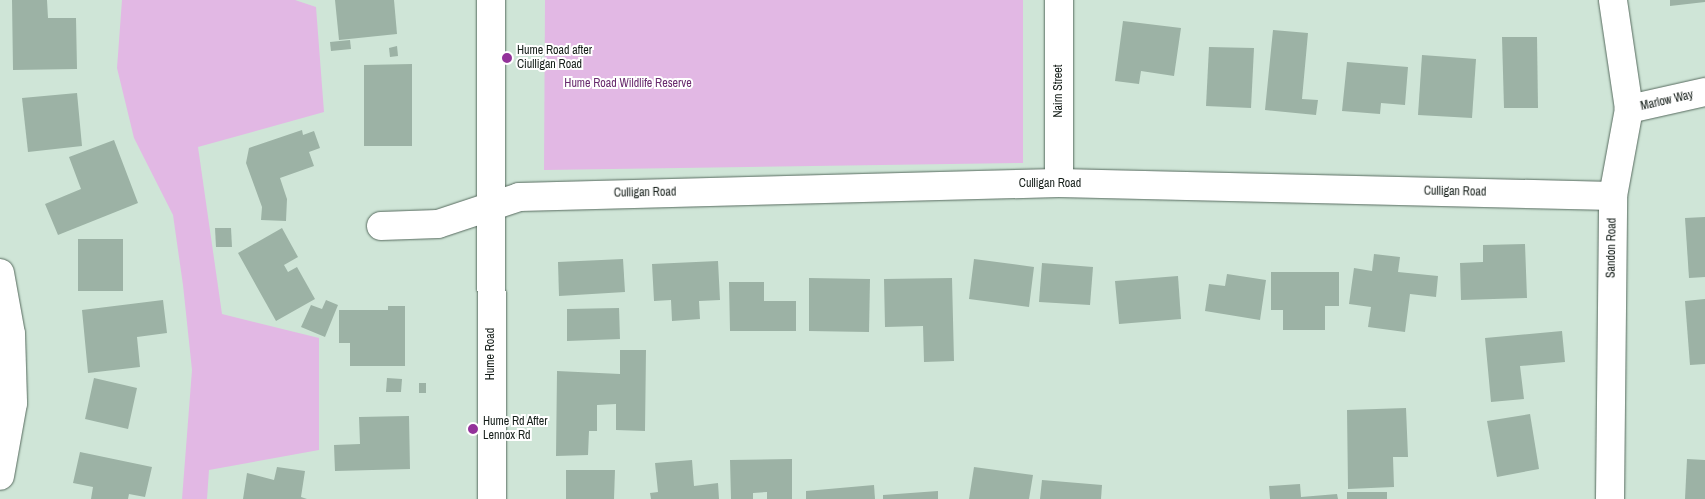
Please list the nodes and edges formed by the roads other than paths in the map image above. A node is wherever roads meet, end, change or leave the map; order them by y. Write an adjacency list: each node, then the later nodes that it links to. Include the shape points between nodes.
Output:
1 (491, 0): 8 (street, Hume Road)
2 (1058, 0): 6 (street, Nairn Street)
3 (1613, 0): 5 (street, Sandon Road)
4 (1705, 92): 5 (street, Marlow Way)
5 (1629, 110): 7 (street, Sandon Road)
6 (1059, 183): 7 (street, Culligan Road); 8 (street, Culligan Road, via 518,197)
7 (1613, 196): 13 (street, Sandon Road)
8 (490, 208): 9 (street, via 438,224); 12 (street, Hume Road)
9 (381, 226)
10 (0, 273): 11 (street, via 11,334 13,403)
11 (0, 476)
12 (492, 499)
13 (1610, 499)

